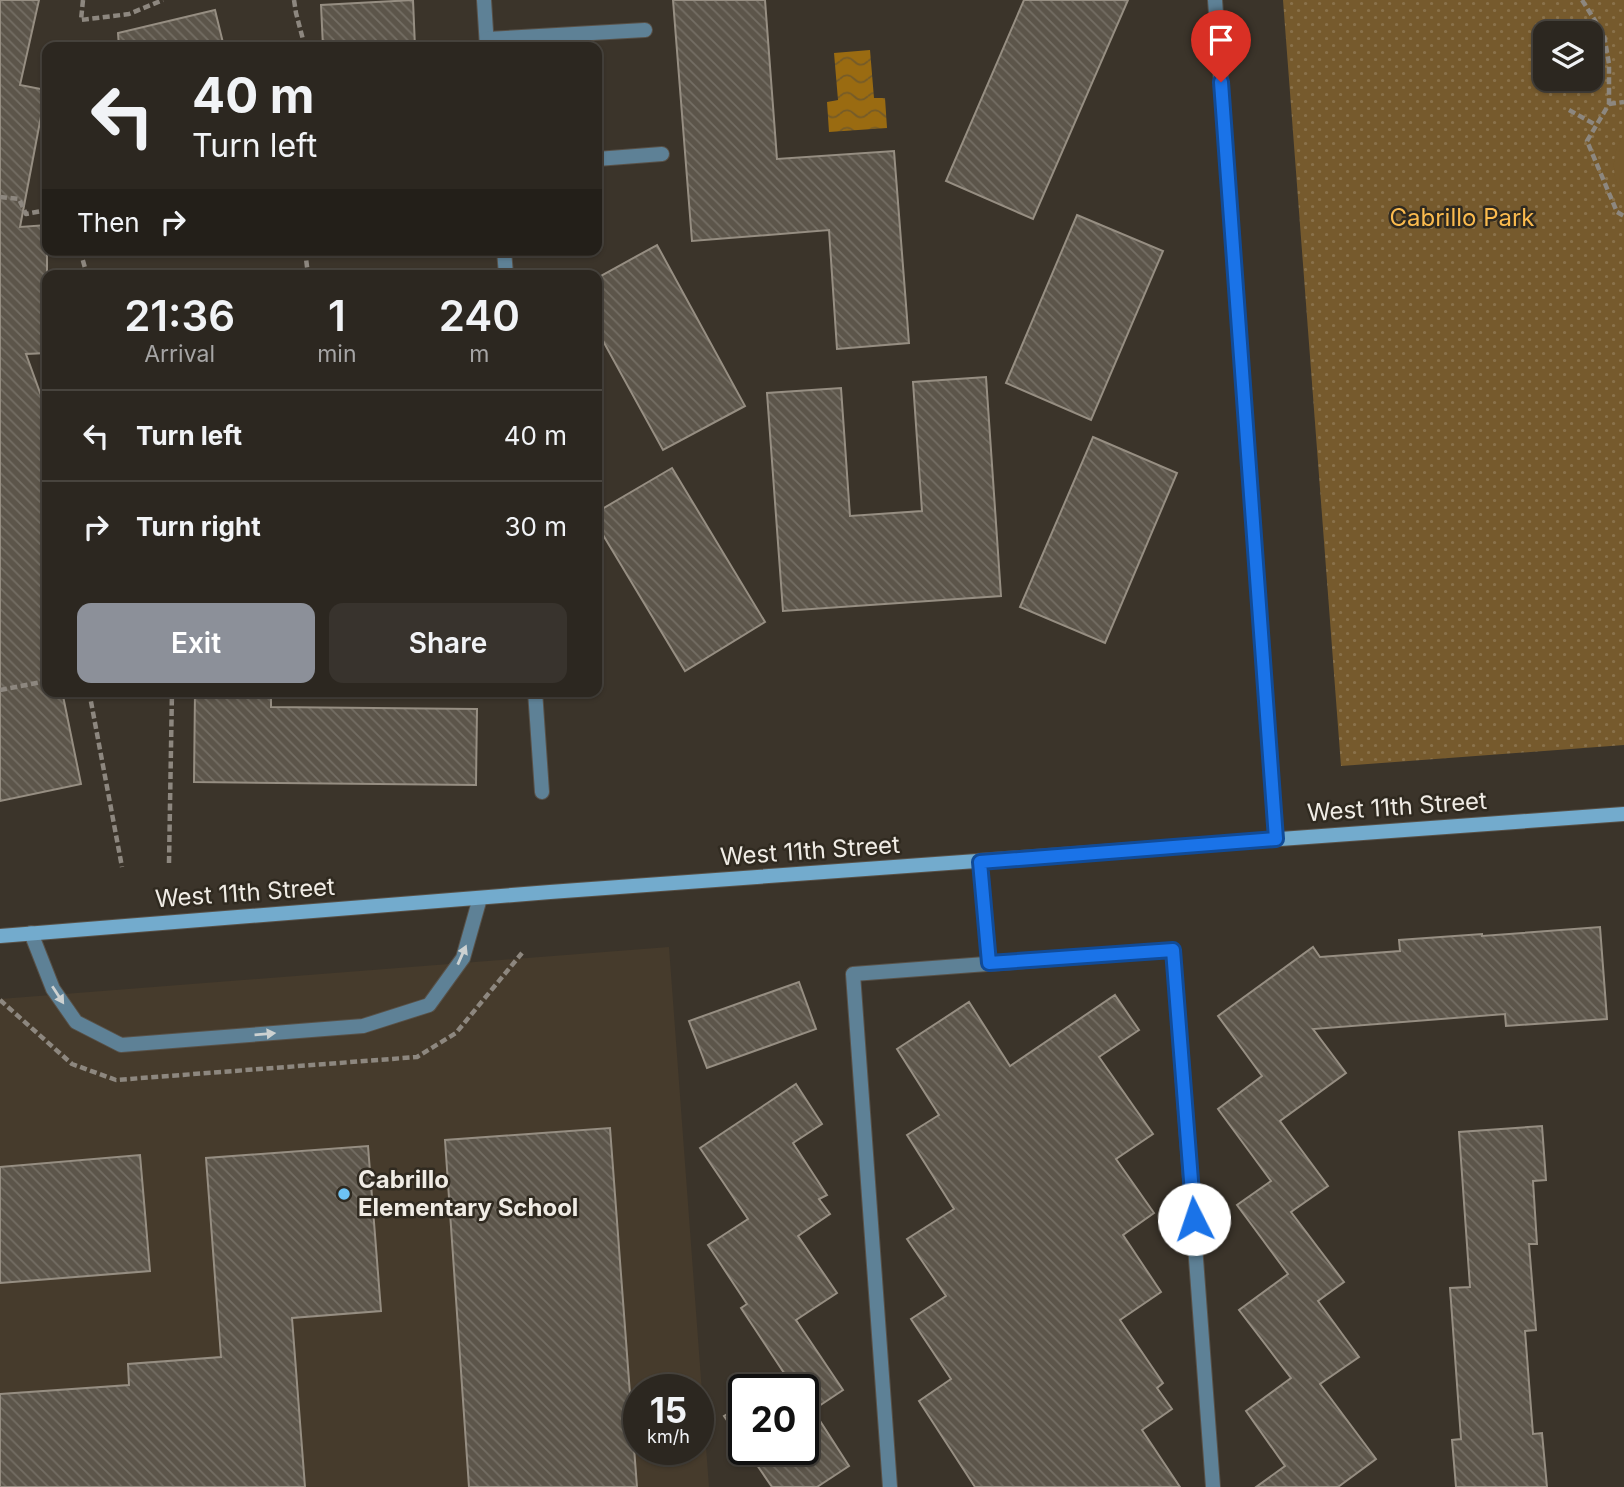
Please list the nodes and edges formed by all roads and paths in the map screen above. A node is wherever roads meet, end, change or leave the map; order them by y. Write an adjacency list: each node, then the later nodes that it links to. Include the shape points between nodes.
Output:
1 (83, 0): 2 (path, via 81,20 129,14)
2 (163, 0)
3 (295, 0): 8 (path)
4 (484, 0): 9 (lane)
5 (1215, 0): 27 (lane)
6 (1582, 0): 12 (path, via 1604,36)
7 (645, 30): 10 (lane)
8 (304, 42)
9 (487, 42)
10 (499, 42)
11 (1624, 102): 12 (path)
12 (1609, 104): 14 (path)
13 (1569, 110): 14 (path)
14 (1596, 125): 19 (path, via 1587,141 1617,212)
15 (662, 154): 16 (lane)
16 (602, 159)
17 (0, 197): 18 (path, via 19,199 26,214)
18 (42, 211)
19 (1624, 216)
20 (42, 682): 21 (path)
21 (0, 690)
22 (90, 697): 30 (path)
23 (172, 697): 29 (path)
24 (535, 697): 25 (lane)
25 (542, 792)
26 (1624, 814): 27 (street, West 11th Street)
27 (1276, 839): 28 (street, West 11th Street)
28 (980, 862): 31 (street, West 11th Street); 34 (lane)
29 (169, 863)
30 (122, 867)
31 (480, 898): 32 (street, West 11th Street); 32 (lane, one-way to 31, via 53,989 76,1022 121,1045 362,1026 429,1005 463,958)
32 (31, 933): 33 (street, West 11th Street)
33 (0, 936)
34 (989, 963): 35 (lane, via 853,974); 36 (lane, via 1173,950)
35 (890, 1487)
36 (1213, 1487)

